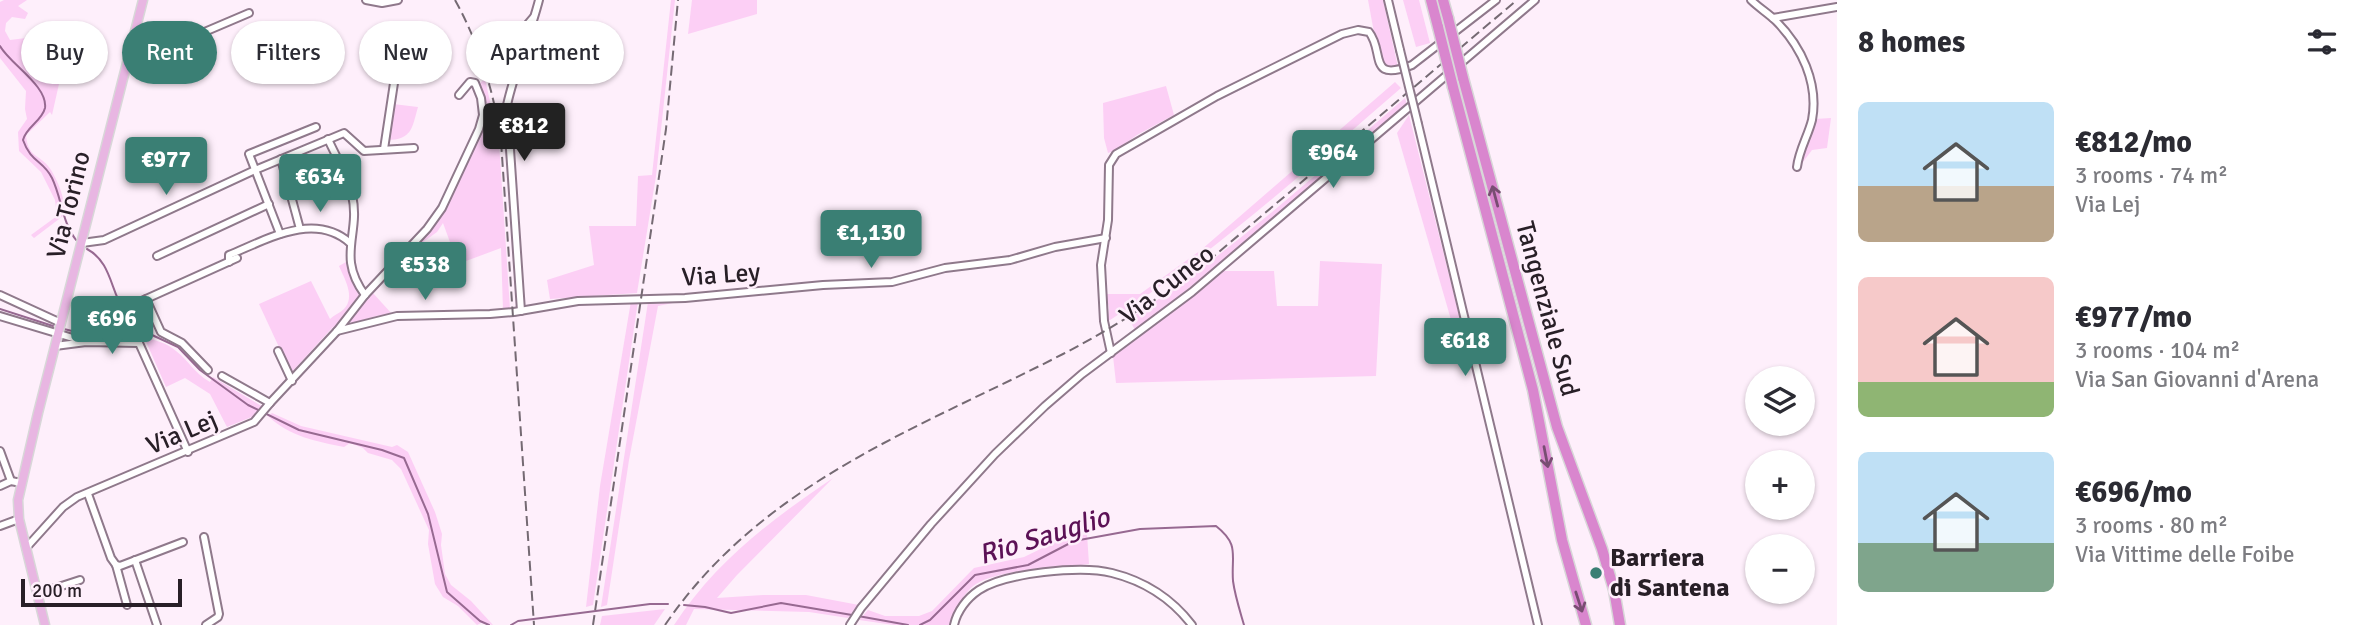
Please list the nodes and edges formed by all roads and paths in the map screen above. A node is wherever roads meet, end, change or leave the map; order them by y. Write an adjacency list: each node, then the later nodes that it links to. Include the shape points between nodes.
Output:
1 (143, 0): 15 (main road, Via Torino)
2 (366, 0): 3 (street)
3 (398, 0)
4 (539, 0): 13 (street)
5 (1388, 0): 75 (street, bridge)
6 (1431, 0): 76 (highway, Tangenziale Sud, one-way to 76, bridge, via 1533,390 1562,540)
7 (1443, 0): 77 (highway, Tangenziale Sud, one-way to 7, bridge, via 1602,549 1554,417)
8 (1496, 0): 31 (street, via 1398,71 1386,69 1378,61 1369,32 1342,34 1238,84 1120,150 1109,165)
9 (1535, 0): 49 (street, Via Cuneo, via 1192,292)
10 (1751, 0): 14 (street)
11 (1837, 7): 14 (street)
12 (249, 13): 17 (street)
13 (535, 16): 16 (street); 40 (street, via 507,105)
14 (1773, 18): 26 (street, via 1800,50 1812,90 1812,120)
15 (138, 21)
16 (531, 21)
17 (217, 27)
18 (122, 84): 32 (main road, Via Torino)
19 (394, 84): 24 (street)
20 (459, 95): 38 (street, Via Lej, via 470,82 475,83 483,115 456,181 427,229)
21 (316, 127): 27 (street, via 249,154)
22 (328, 139): 24 (street, via 344,133 364,150); 25 (street); 33 (street, via 352,194)
23 (414, 148): 24 (street)
24 (384, 149)
25 (281, 159): 27 (street); 29 (street)
26 (1797, 167)
27 (256, 170): 28 (street); 32 (street, via 104,240)
28 (269, 204): 30 (street); 34 (street)
29 (300, 229): 30 (street); 33 (street, via 320,228)
30 (280, 234): 36 (street, via 229,255)
31 (1106, 237): 40 (street, Via Ley, via 892,282 578,301); 49 (street, via 1102,294)
32 (82, 243): 42 (main road, Via Torino)
33 (350, 243): 38 (street, via 351,271)
34 (157, 256)
35 (236, 258): 36 (street)
36 (229, 262): 39 (street)
37 (0, 295): 42 (street)
38 (365, 295): 43 (street, Via Lej)
39 (146, 299): 46 (street, via 128,311); 50 (street, via 161,332 182,343)
40 (520, 311): 43 (street, Via Ley, via 397,316)
41 (0, 316): 44 (street)
42 (61, 323): 44 (main road, Via Torino)
43 (337, 331): 52 (street, Via Lej)
44 (58, 334): 45 (street); 47 (main road, Via Torino)
45 (86, 342): 46 (street); 47 (street)
46 (139, 343): 55 (street)
47 (55, 346): 56 (main road, Via Torino)
48 (278, 351): 52 (street)
49 (1111, 353): 69 (street, Via Cuneo, via 995,454 931,524)
50 (208, 370)
51 (222, 376): 53 (street)
52 (292, 381): 53 (street, Via Lej)
53 (266, 409): 55 (street, Via Lej, via 254,422)
54 (0, 450): 56 (street)
55 (188, 452): 58 (street, Via Lej)
56 (16, 482): 57 (street); 59 (main road, Via Torino)
57 (0, 486)
58 (88, 494): 63 (street, Via Lej, via 63,507); 65 (street)
59 (19, 519): 60 (street); 63 (main road, Via Torino)
60 (0, 526)
61 (204, 537): 72 (street, via 219,614)
62 (183, 542): 64 (street)
63 (26, 548): 67 (main road, Via Torino)
64 (135, 560): 65 (street); 71 (street)
65 (116, 565): 68 (street)
66 (80, 579): 67 (street)
67 (37, 594): 70 (main road, Via Torino)
68 (127, 606)
69 (853, 622)
70 (45, 625)
71 (157, 625)
72 (206, 625)
73 (954, 625): 74 (street, via 970,597 985,587 1082,569 1141,583 1166,599)
74 (1192, 625)
75 (1538, 625)
76 (1586, 625)
77 (1620, 625)

